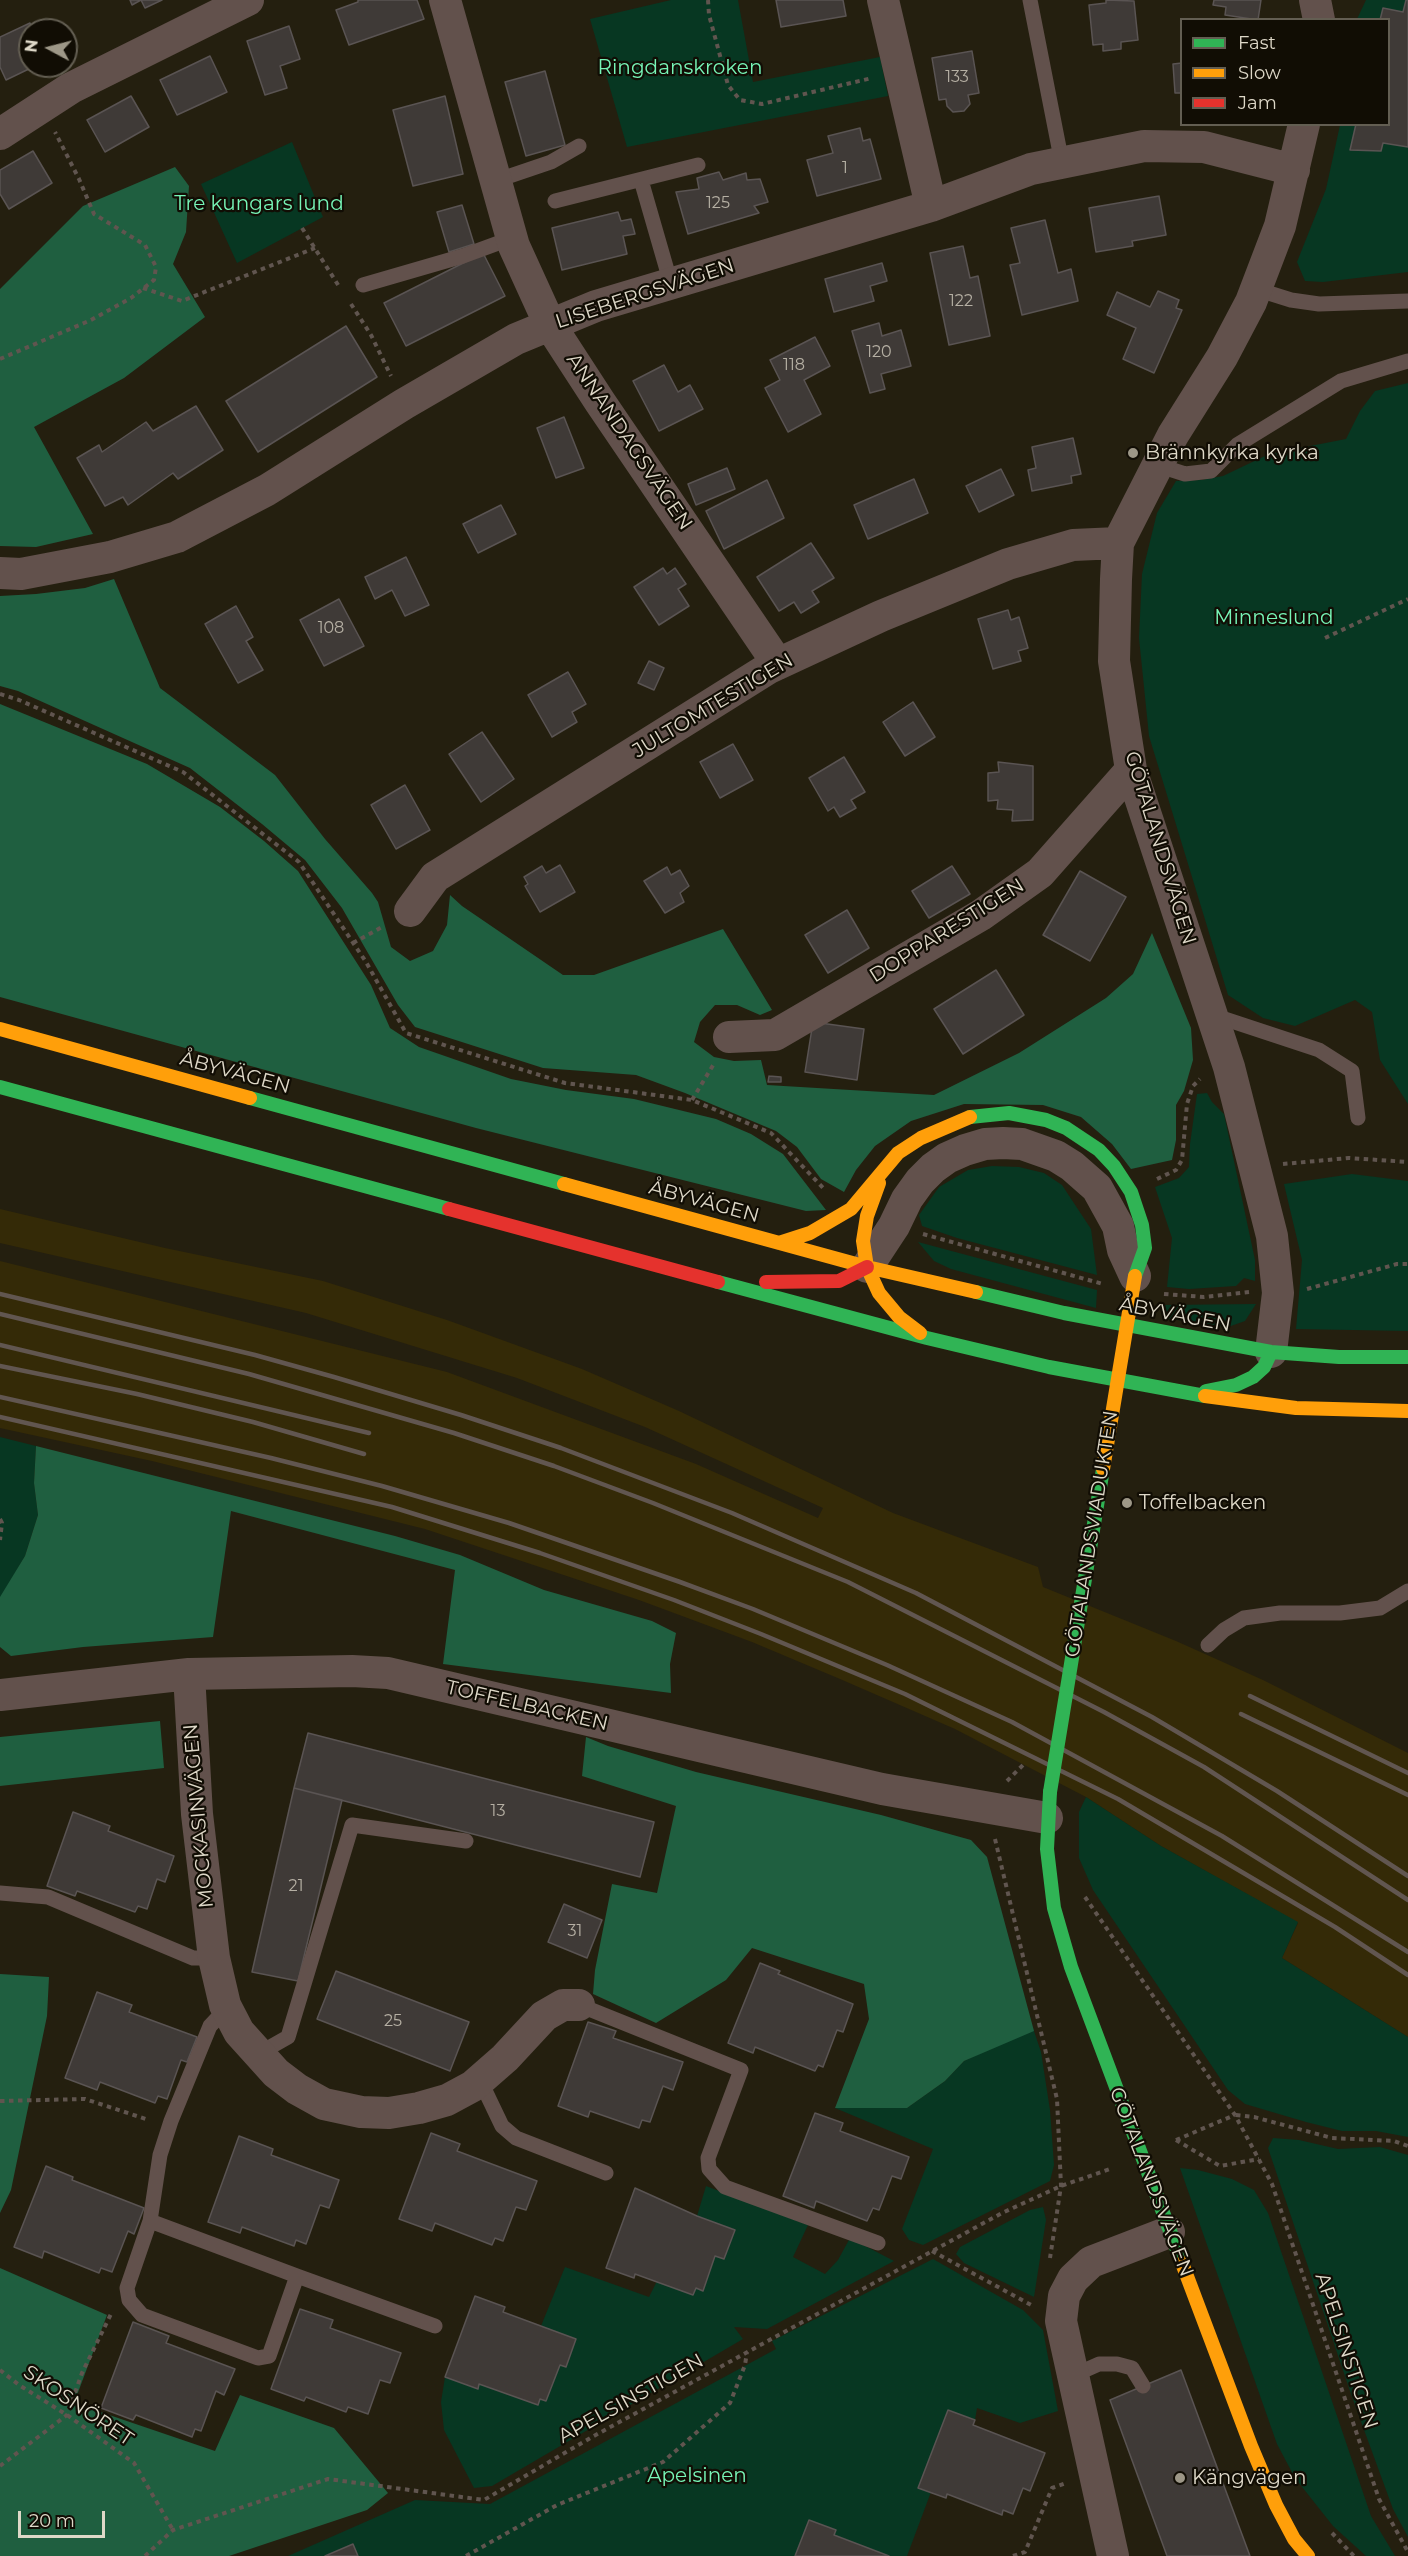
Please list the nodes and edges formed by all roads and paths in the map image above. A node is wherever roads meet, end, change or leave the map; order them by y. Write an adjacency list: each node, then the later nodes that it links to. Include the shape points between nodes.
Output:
1 (249, 0): 9 (street, via 71,88)
2 (445, 0): 17 (street, ANNANDAGSVÄGEN)
3 (708, 0): 8 (path, via 728,85 741,100 762,104)
4 (883, 0): 8 (street)
5 (1030, 0): 13 (lane)
6 (1316, 0): 7 (street)
7 (1319, 18)
8 (900, 73): 19 (street)
9 (41, 107): 11 (street); 25 (path, via 94,214 145,245 156,267 154,280)
10 (1304, 126): 15 (street, GÖTALANDSVÄGEN)
11 (0, 134)
12 (579, 146): 17 (lane, via 551,162)
13 (1062, 163): 15 (street, LISEBERGSVÄGEN, via 1144,146 1204,147); 19 (street, LISEBERGSVÄGEN, via 1031,169)
14 (698, 165): 16 (lane)
15 (1294, 170): 26 (street, GÖTALANDSVÄGEN, via 1280,226)
16 (641, 180): 18 (lane); 23 (lane)
17 (495, 181): 21 (street, ANNANDAGSVÄGEN)
18 (555, 201)
19 (931, 206): 23 (street, LISEBERGSVÄGEN)
20 (302, 228): 22 (path)
21 (512, 238): 24 (lane); 28 (street, ANNANDAGSVÄGEN)
22 (315, 248): 25 (path, via 182,301); 31 (path, via 370,335)
23 (671, 284): 28 (street, LISEBERGSVÄGEN, via 596,306)
24 (363, 285)
25 (143, 288): 29 (path, via 91,320)
26 (1256, 289): 27 (lane, via 1319,304); 32 (street, GÖTALANDSVÄGEN, via 1222,357)
27 (1408, 301)
28 (550, 325): 31 (street, LISEBERGSVÄGEN, via 516,339); 37 (street, ANNANDAGSVÄGEN)
29 (0, 359)
30 (1408, 361): 32 (lane, via 1341,381 1238,445 1211,471 1185,474)
31 (404, 404): 34 (street, LISEBERGSVÄGEN, via 267,490 177,537 110,557 21,574)
32 (1158, 465): 33 (street, GÖTALANDSVÄGEN)
33 (1118, 543): 37 (street, JULTOMTESTIGEN, via 1073,545 1008,564); 39 (street, GÖTALANDSVÄGEN, via 1114,661)
34 (0, 573)
35 (1408, 599): 36 (path)
36 (1325, 638)
37 (778, 664): 40 (street, JULTOMTESTIGEN, via 435,877)
38 (0, 694): 45 (path, via 183,772 300,862 366,962 406,1033 565,1083)
39 (1131, 770): 41 (street, GÖTALANDSVÄGEN); 43 (street, DOPPARESTIGEN, via 1041,873 981,915 775,1035)
40 (410, 911)
41 (1212, 1015): 47 (lane, via 1319,1050 1352,1071); 49 (street, GÖTALANDSVÄGEN)
42 (0, 1029): 54 (street, ÅBYVÄGEN)
43 (729, 1037): 45 (path)
44 (0, 1087): 56 (street)
45 (692, 1100): 52 (path, via 771,1133 832,1197)
46 (1187, 1104): 51 (path, via 1182,1160 1176,1170)
47 (1358, 1118)
48 (1408, 1162): 49 (path, via 1349,1158)
49 (1255, 1169): 60 (street, GÖTALANDSVÄGEN, via 1277,1268)
50 (884, 1170): 52 (street, GÖTALANDSVIADUKTEN); 55 (street, via 867,1216 863,1241); 57 (street, GÖTALANDSVIADUKTEN, via 898,1153 921,1138 969,1117 1009,1113 1066,1128 1099,1150 1131,1192 1145,1248)
51 (1151, 1182)
52 (851, 1209): 54 (street, GÖTALANDSVIADUKTEN, via 810,1233)
53 (894, 1226): 55 (street); 57 (path, via 1092,1282); 57 (street, via 920,1181 947,1158 985,1144 1022,1144 1056,1156 1097,1188 1118,1226)
54 (779, 1243): 55 (street, ÅBYVÄGEN)
55 (867, 1267): 56 (street, via 839,1281 817,1283); 59 (street, via 879,1293 898,1317); 60 (street, ÅBYVÄGEN, via 1064,1313)
56 (713, 1281): 59 (street)
57 (1134, 1285): 58 (path); 70 (street, GÖTALANDSVIADUKTEN, bridge)
58 (1166, 1294)
59 (927, 1338): 62 (street)
60 (1271, 1352): 61 (street, ÅBYVÄGEN); 62 (street, via 1253,1377)
61 (1408, 1357)
62 (1196, 1394): 63 (street, via 1296,1408)
63 (1408, 1411)
64 (0, 1519): 65 (path)
65 (0, 1540)
66 (1408, 1591): 67 (lane, via 1380,1608 1244,1618)
67 (1208, 1645)
68 (189, 1674): 69 (street, TOFFELBACKEN); 70 (street, TOFFELBACKEN, via 388,1673 882,1789); 75 (street, MOCKASINVÄGEN, via 197,1814)
69 (0, 1695)
70 (1048, 1805): 89 (street, GÖTALANDSVÄGEN, via 1047,1849 1054,1908 1071,1967)
71 (466, 1841): 78 (lane, via 352,1825 288,2037)
72 (994, 1841): 87 (path, via 1057,2099)
73 (1081, 1891): 81 (path, APELSINSTIGEN)
74 (0, 1893): 75 (lane, via 48,1898 193,1958)
75 (214, 1958): 77 (street, MOCKASINVÄGEN)
76 (579, 2005): 79 (street, MOCKASINVÄGEN, via 563,2005 544,2016); 90 (lane, MOCKASINVÄGEN, via 741,2070 708,2158 709,2169 725,2187)
77 (226, 2008): 78 (street, MOCKASINVÄGEN, via 239,2032); 82 (lane, via 210,2025)
78 (258, 2054): 79 (street, MOCKASINVÄGEN, via 297,2089 324,2104 361,2112 389,2114 419,2108 447,2100)
79 (480, 2080): 86 (lane, via 502,2126 516,2138)
80 (0, 2101): 82 (path, via 85,2098)
81 (1235, 2115): 83 (path, via 1332,2138 1394,2141); 84 (path, APELSINSTIGEN); 84 (path, via 1176,2140 1220,2166)
82 (170, 2127): 88 (lane, via 160,2155)
83 (1408, 2146)
84 (1259, 2159): 105 (path, APELSINSTIGEN, via 1303,2269 1379,2499)
85 (1114, 2168): 87 (path, APELSINSTIGEN)
86 (606, 2173)
87 (1061, 2186): 91 (path, APELSINSTIGEN); 92 (path)
88 (150, 2221): 93 (lane); 94 (lane, via 127,2288)
89 (1169, 2232): 99 (street, via 1091,2262 1073,2279 1065,2296 1061,2321); 110 (street, GÖTALANDSVÄGEN, via 1276,2505 1294,2540)
90 (878, 2243)
91 (932, 2251): 95 (path); 97 (path, APELSINSTIGEN)
92 (1049, 2265)
93 (297, 2276): 94 (lane, via 269,2356 258,2358 142,2315); 96 (lane)
94 (129, 2300): 101 (path, via 113,2309)
95 (1040, 2313)
96 (435, 2326)
97 (747, 2352): 104 (path, APELSINSTIGEN, via 484,2500 328,2479); 107 (path, via 730,2403 663,2462 557,2505)
98 (0, 2370): 101 (path, SKOSNÖRET)
99 (1072, 2376): 100 (lane, via 1099,2364 1117,2364 1132,2368); 102 (street)
100 (1143, 2386)
101 (67, 2415): 103 (path); 104 (path, SKOSNÖRET, via 134,2463)
102 (1092, 2460): 108 (path, via 1080,2478 1052,2488 1025,2552); 109 (street)
103 (0, 2466)
104 (173, 2530): 106 (path, APELSINSTIGEN)
105 (1408, 2552)
106 (145, 2556)
107 (465, 2556)
108 (1013, 2556)
109 (1113, 2556)
110 (1308, 2556)

